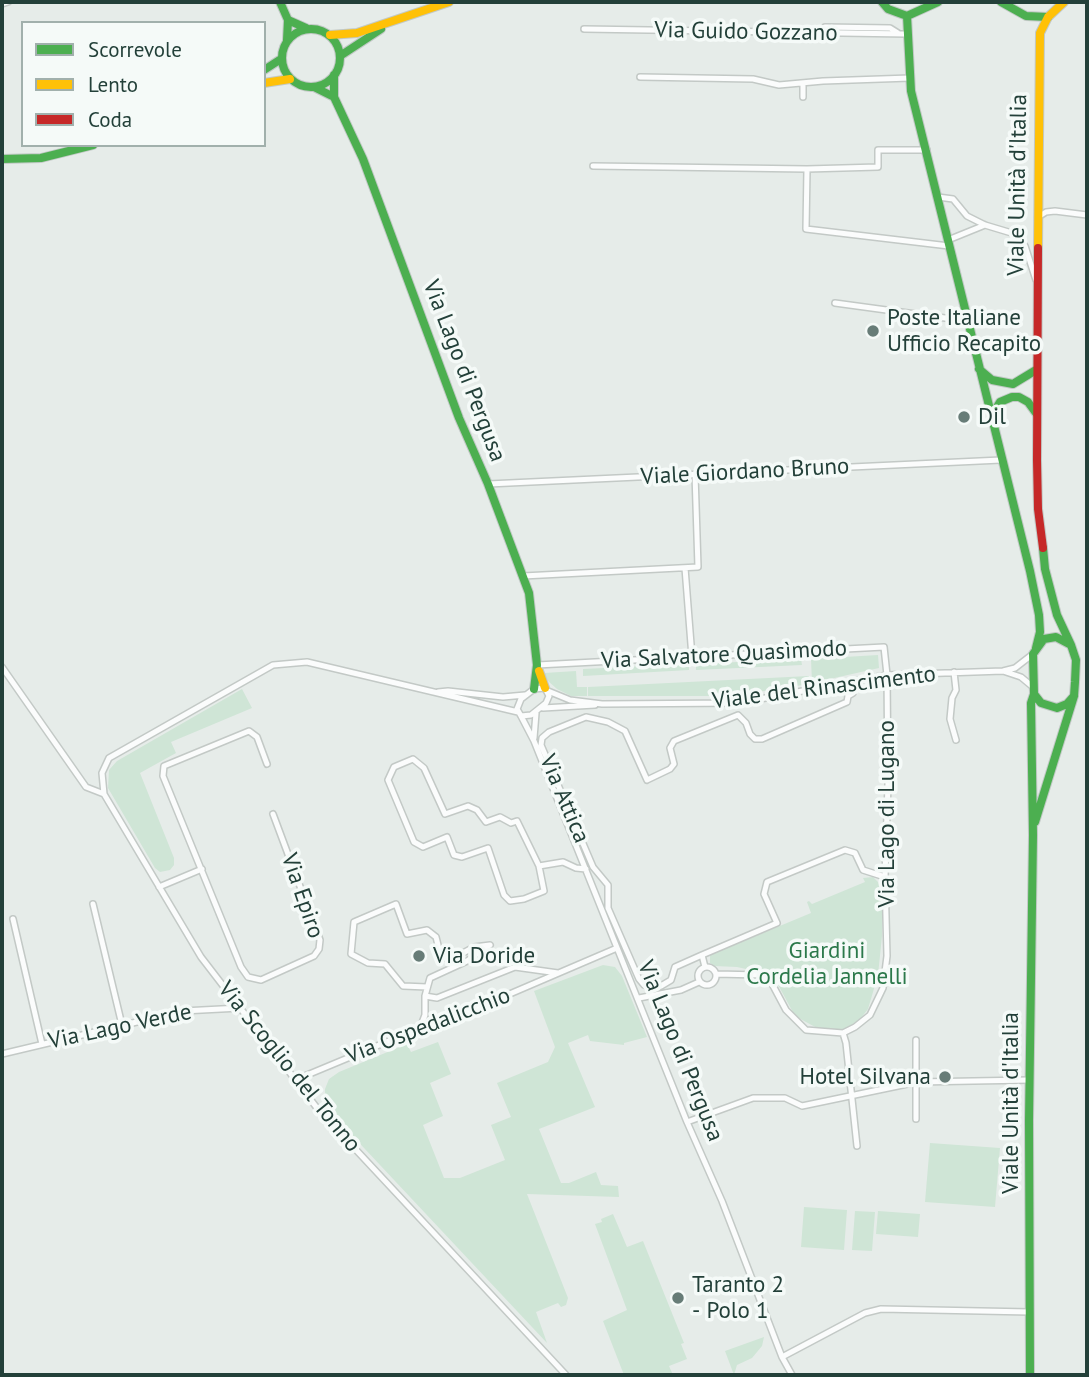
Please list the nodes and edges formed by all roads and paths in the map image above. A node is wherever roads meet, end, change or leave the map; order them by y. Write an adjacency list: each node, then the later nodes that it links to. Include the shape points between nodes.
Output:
1 (8, 2): 8 (street)
2 (280, 2): 11 (main road)
3 (449, 2): 12 (main road)
4 (881, 2): 9 (main road)
5 (938, 2): 9 (main road)
6 (1001, 2): 10 (main road, via 1035,19)
7 (1064, 2): 10 (main road)
8 (2, 4)
9 (906, 16): 16 (main road, Viale Unità d'Italia)
10 (1048, 17): 38 (main road, Viale Unità d'Italia, via 1039,52)
11 (288, 20): 14 (main road); 18 (main road)
12 (393, 22): 17 (main road); 19 (main road)
13 (825, 27): 16 (street, via 890,28)
14 (306, 28): 17 (main road); 18 (main road)
15 (584, 29): 16 (street, Via Guido Gozzano)
16 (903, 34): 24 (main road, Viale Unità d'Italia)
17 (330, 35): 19 (main road)
18 (287, 40): 20 (main road)
19 (340, 56): 22 (main road)
20 (281, 59): 21 (main road); 25 (main road)
21 (266, 69)
22 (334, 75): 28 (main road); 29 (main road, Via Lago di Pergusa)
23 (640, 77): 27 (street)
24 (910, 78): 27 (street); 32 (main road, Viale Unità d'Italia)
25 (290, 79): 26 (main road); 28 (main road)
26 (266, 83)
27 (803, 83): 30 (street)
28 (314, 87): 29 (main road)
29 (334, 97): 50 (main road, Via Lago di Pergusa, via 363,159)
30 (803, 97)
31 (85, 147): 33 (main road, via 41,158)
32 (927, 149): 35 (street, via 878,150 878,167); 36 (main road, Viale Unità d'Italia)
33 (2, 159)
34 (593, 166): 35 (street)
35 (807, 169): 40 (street, via 806,229)
36 (938, 197): 39 (street, via 953,199 967,216); 40 (main road, Viale Unità d'Italia)
37 (1087, 215): 38 (street, via 1055,211)
38 (1038, 217): 41 (main road, Viale Unità d'Italia)
39 (985, 225): 40 (street); 41 (street, via 1015,234 1025,246)
40 (948, 243): 43 (main road, Viale Unità d'Italia)
41 (1037, 283): 45 (main road, Viale Unità d'Italia)
42 (835, 303): 43 (street)
43 (967, 321): 44 (main road, Viale Unità d'Italia)
44 (979, 369): 45 (main road, via 992,380 1013,384); 47 (main road, Viale Unità d'Italia)
45 (1036, 370): 46 (main road, Viale Unità d'Italia)
46 (1037, 416): 47 (main road, via 1028,401 1012,397 1000,402); 53 (main road, Viale Unità d'Italia, via 1038,509 1045,569 1057,615)
47 (991, 417): 48 (main road, Viale Unità d'Italia)
48 (1001, 460): 49 (street, Viale Giordano Bruno); 56 (main road, Viale Unità d'Italia, via 1039,615)
49 (695, 474): 50 (street, Viale Giordano Bruno); 51 (street, via 698,567)
50 (488, 484): 52 (main road, Via Lago di Pergusa)
51 (685, 568): 52 (street); 57 (street)
52 (523, 576): 58 (main road, Via Lago di Pergusa, via 533,615)
53 (1071, 645): 56 (main road, via 1056,637 1044,639); 69 (main road, Viale Unità d'Italia, via 1076,660)
54 (884, 647): 55 (street, Via Salvatore Quasìmodo); 57 (street, Via Salvatore Quasìmodo); 62 (street)
55 (893, 647)
56 (1034, 651): 60 (street, Viale del Rinascimento, via 1015,668); 66 (main road, Viale Unità d'Italia)
57 (692, 657): 58 (street, Via Salvatore Quasìmodo)
58 (537, 665): 64 (main road, Via Lago di Pergusa); 65 (main road, Via Lago di Pergusa)
59 (2, 667): 76 (street, via 86,787)
60 (1003, 671): 61 (street, Viale del Rinascimento); 66 (street, Viale del Rinascimento, via 1021,677)
61 (954, 672): 62 (street, Viale del Rinascimento); 73 (street, via 956,690 950,719)
62 (887, 675): 63 (street, Viale del Rinascimento); 82 (street, Via Lago di Lugano)
63 (851, 683): 70 (street, Viale del Rinascimento, via 738,703); 83 (street, Via Attica, via 853,693 847,702 762,739 750,734 738,715 674,741 670,748 674,764 647,780 625,732 608,722 586,717 549,732 541,745 593,867)
64 (534, 689): 65 (street); 68 (street)
65 (546, 690): 70 (street, via 570,700); 71 (street, via 548,699)
66 (1033, 690): 69 (main road, via 1048,707 1067,704); 78 (main road, Viale Unità d'Italia)
67 (438, 692): 68 (street); 72 (street); 76 (street, via 307,662 273,665 109,758 102,773)
68 (526, 695): 72 (street, via 518,702)
69 (1074, 696): 78 (main road, Viale Unità d'Italia)
70 (602, 704): 71 (street)
71 (538, 710): 72 (street); 74 (street)
72 (520, 714): 74 (street, Via Lago di Pergusa)
73 (956, 740)
74 (534, 741): 81 (street, Via Lago di Pergusa)
75 (267, 764): 80 (street, via 257,737 249,731 164,766 163,776)
76 (104, 794): 84 (street, Via Scoglio del Tonno)
77 (273, 814): 80 (street, Via Epiro, via 320,940 314,956 261,980 248,977)
78 (1032, 831): 105 (main road, Viale Unità d'Italia)
79 (538, 866): 79 (street, via 517,821 500,817 486,822 468,806 445,814 425,768 413,759 394,767 388,780 414,842 423,847 447,838 454,855 462,857 488,848 510,901 544,891); 81 (street, via 563,862)
80 (202, 869): 84 (street)
81 (586, 869): 85 (street, Via Lago di Pergusa)
82 (885, 877): 89 (street, Via Attica, via 863,870 855,853 845,850 767,882 764,894 777,923); 100 (street, Via Lago di Lugano, via 883,988 870,1015)
83 (608, 885): 85 (street); 89 (street, Via Attica, via 608,908 644,985 661,986 671,980 675,967)
84 (159, 887): 97 (street, Via Scoglio del Tonno, via 201,957)
85 (594, 890): 88 (street, Via Lago di Pergusa)
86 (93, 904): 98 (street)
87 (13, 919): 102 (street)
88 (617, 948): 91 (street, Via Ospedalicchio); 96 (street, Via Lago di Pergusa)
89 (702, 955): 90 (street)
90 (705, 967): 92 (street); 93 (street, via 698,973)
91 (561, 974): 95 (street, via 515,967 437,998); 99 (street, Via Ospedalicchio)
92 (716, 974): 93 (street, via 710,985); 100 (street, via 760,975 770,980 786,1010 806,1030)
93 (699, 982): 96 (street)
94 (427, 987): 94 (street, via 403,986 385,964 368,963 351,954 354,922 396,904 407,934 427,930 436,937 441,957 452,960 474,947 490,945 430,978); 95 (street)
95 (425, 996): 99 (street)
96 (639, 998): 109 (street, Via Lago di Pergusa)
97 (240, 1008): 98 (street, Via Lago Verde, via 183,1011); 104 (street, Via Scoglio del Tonno)
98 (122, 1025): 102 (street, Via Lago Verde)
99 (420, 1028): 104 (street, Via Ospedalicchio)
100 (843, 1033): 107 (street)
101 (916, 1040): 106 (street)
102 (42, 1044): 103 (street, Via Lago Verde)
103 (2, 1054)
104 (295, 1080): 113 (street, Via Scoglio del Tonno)
105 (1030, 1080): 106 (street); 111 (main road, Viale Unità d'Italia)
106 (917, 1082): 107 (street); 108 (street)
107 (852, 1095): 109 (street, via 802,1106 785,1098 753,1098); 110 (street)
108 (916, 1119)
109 (687, 1122): 112 (street, Via Lago di Pergusa)
110 (857, 1146)
111 (1031, 1312): 112 (street, via 881,1309); 115 (main road, Viale Unità d'Italia)
112 (782, 1357): 114 (street, Via Lago di Pergusa)
113 (566, 1375)
114 (792, 1375)
115 (1030, 1375)

